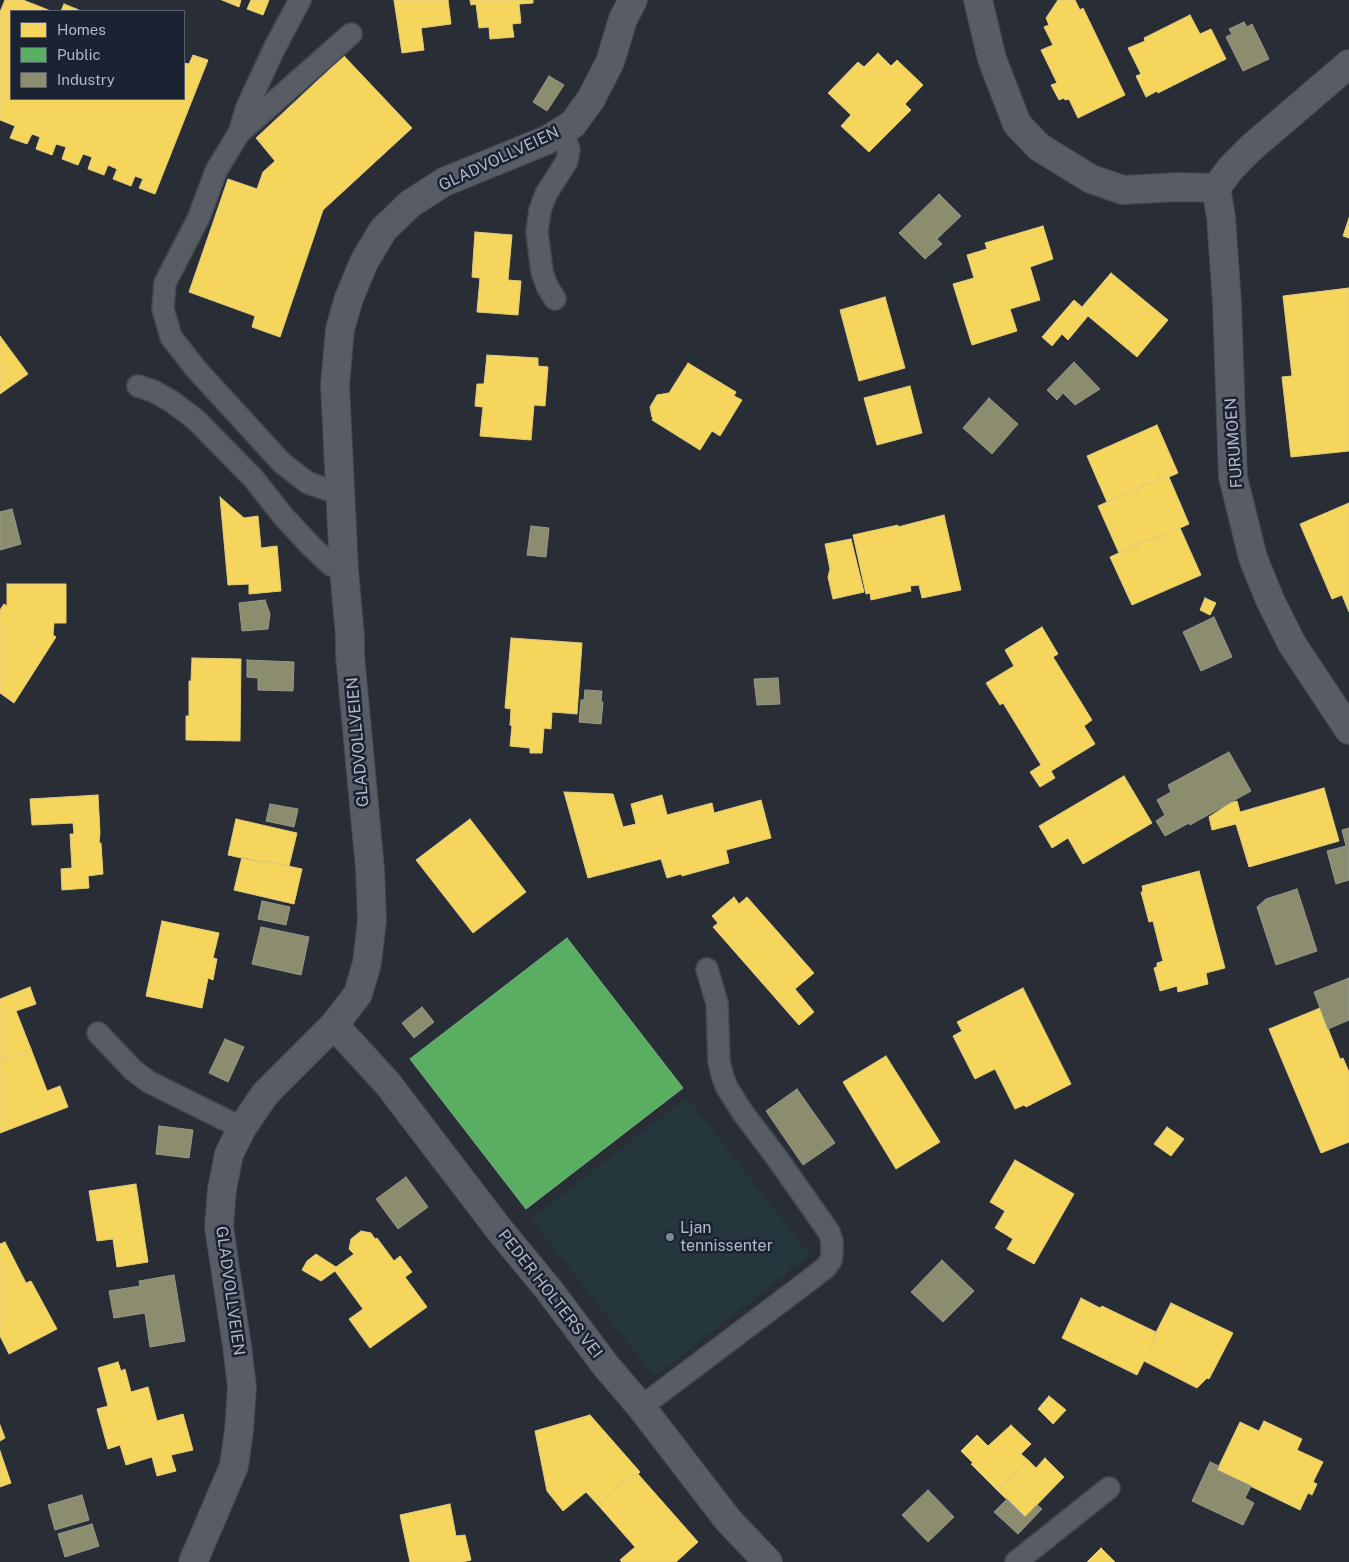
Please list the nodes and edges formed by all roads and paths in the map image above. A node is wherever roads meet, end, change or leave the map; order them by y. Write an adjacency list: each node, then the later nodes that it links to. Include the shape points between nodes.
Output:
1 (300, 0): 7 (lane, via 247,107)
2 (632, 0): 6 (street, GLADVOLLVEIEN, via 610,62 591,99 573,124)
3 (978, 0): 8 (street, via 992,59 1017,124 1039,147 1091,179 1123,190)
4 (351, 34): 7 (lane)
5 (1349, 64): 8 (street, via 1252,147)
6 (562, 131): 9 (lane, via 569,149 567,161 546,194 537,232 542,272); 11 (street, GLADVOLLVEIEN, via 444,182 410,204 382,230 364,262 340,329 335,386)
7 (239, 133): 11 (lane, via 216,171 199,217 165,283 163,309 171,337 181,350 282,463 308,483)
8 (1216, 188): 13 (street, FURUMOEN, via 1227,303 1233,477 1253,558 1270,600 1292,644)
9 (555, 299)
10 (138, 386): 12 (lane, via 171,401 195,419 242,466 311,546 331,564)
11 (341, 494): 12 (street, GLADVOLLVEIEN)
12 (344, 570): 15 (street, GLADVOLLVEIEN, via 372,920 367,963 358,994)
13 (1349, 730)
14 (707, 969): 18 (lane, via 717,1003 719,1061 726,1086 829,1232 831,1260 807,1282)
15 (334, 1025): 17 (street, GLADVOLLVEIEN, via 265,1094); 18 (street, PEDER HOLTERS VEI, via 388,1084)
16 (98, 1033): 17 (lane, via 149,1082)
17 (242, 1128): 20 (street, GLADVOLLVEIEN, via 229,1154 219,1227 238,1346 242,1387 239,1430 234,1466)
18 (641, 1407): 21 (street, PEDER HOLTERS VEI, via 728,1520)
19 (1109, 1488): 22 (lane)
20 (193, 1562)
21 (768, 1562)
22 (1016, 1562)

